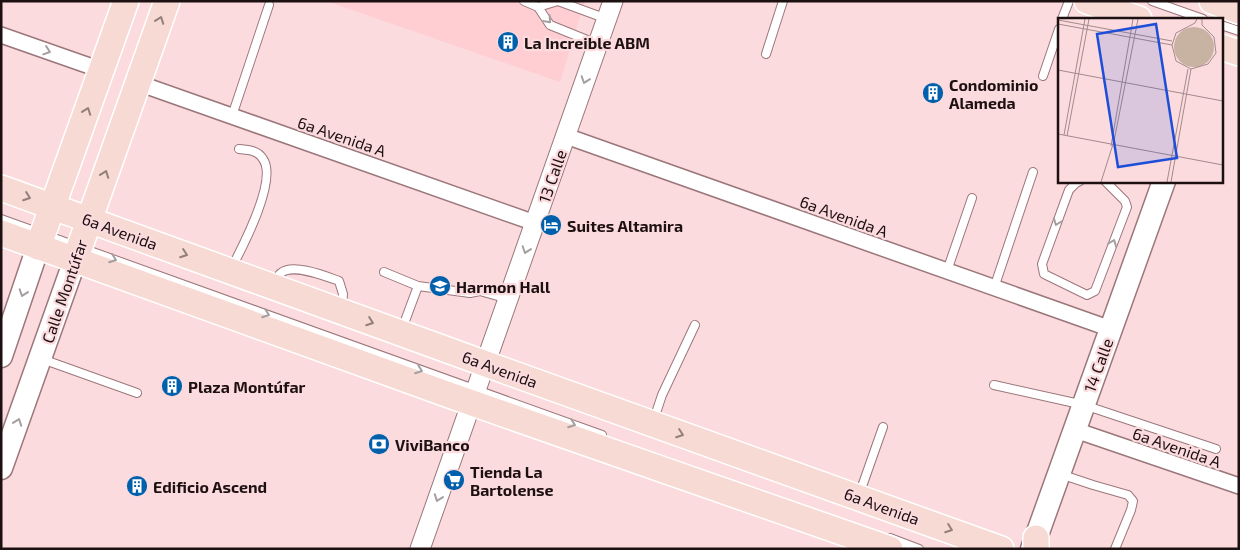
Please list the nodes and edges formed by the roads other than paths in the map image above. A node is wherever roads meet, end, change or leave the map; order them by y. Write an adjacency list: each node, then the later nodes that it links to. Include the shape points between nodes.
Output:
1 (126, 1): 23 (main road)
2 (166, 1): 25 (main road, Calle Montúfar, one-way to 2)
3 (524, 1): 10 (lane)
4 (613, 1): 15 (street, 13 Calle)
5 (783, 1): 22 (lane)
6 (1069, 1): 12 (lane)
7 (1087, 1): 13 (main road)
8 (1152, 1): 14 (lane)
9 (270, 5): 26 (lane)
10 (538, 6): 15 (lane, via 558,2); 19 (lane, one-way to 19, via 550,25)
11 (1225, 11): 16 (lane)
12 (1062, 18)
13 (1136, 18)
14 (1200, 18)
15 (607, 19): 19 (street, 13 Calle)
16 (1239, 31)
17 (1058, 32): 24 (lane)
18 (1, 35): 23 (street, one-way to 23)
19 (598, 44): 27 (street, 13 Calle, one-way to 27)
20 (1222, 47): 21 (main road)
21 (1239, 53)
22 (766, 54)
23 (101, 70): 35 (main road, one-way to 23)
24 (1043, 76)
25 (138, 83): 26 (street, 6a Avenida A); 37 (main road, Calle Montúfar, one-way to 25)
26 (232, 116): 38 (street, 6a Avenida A)
27 (566, 136): 38 (street, 13 Calle); 43 (street, 6a Avenida A)
28 (239, 149): 42 (lane, via 259,154 265,161 266,179 252,226)
29 (1033, 172): 46 (lane)
30 (1078, 182): 31 (lane, one-way to 31, via 1069,190 1042,269 1044,274 1087,294 1095,291 1127,207)
31 (1106, 182)
32 (1164, 182): 49 (main road, 14 Calle)
33 (1, 188): 35 (main road, 6a Avenida, one-way to 35)
34 (972, 198): 43 (lane)
35 (53, 206): 37 (main road, 6a Avenida); 40 (main road)
36 (1, 219): 40 (lane)
37 (89, 220): 41 (main road, Calle Montúfar); 42 (main road, 6a Avenida, one-way to 42)
38 (535, 223): 47 (street, 13 Calle, one-way to 47)
39 (1, 233): 40 (main road)
40 (41, 241): 41 (main road); 51 (main road, one-way to 51)
41 (77, 254): 52 (main road, Calle Montúfar); 56 (main road, one-way to 56)
42 (230, 271): 50 (main road, 6a Avenida, one-way to 50)
43 (947, 271): 46 (street, 6a Avenida A)
44 (384, 272): 45 (lane)
45 (418, 286): 47 (lane, via 470,293 480,291); 50 (lane)
46 (994, 288): 49 (street, 6a Avenida A)
47 (509, 299): 53 (street, 13 Calle)
48 (695, 325): 58 (lane, via 662,395)
49 (1111, 330): 57 (main road, 14 Calle)
50 (400, 333): 53 (main road, 6a Avenida)
51 (1, 356)
52 (40, 358): 55 (lane); 63 (main road, Calle Montúfar, one-way to 52)
53 (486, 364): 56 (street, 13 Calle); 58 (main road, 6a Avenida)
54 (994, 385): 57 (lane)
55 (137, 393)
56 (474, 397): 61 (lane, one-way to 61); 67 (main road); 69 (street, 13 Calle, one-way to 69)
57 (1084, 405): 60 (main road, 14 Calle); 62 (lane)
58 (653, 424): 66 (main road, 6a Avenida, one-way to 66)
59 (883, 427): 66 (lane)
60 (1075, 430): 64 (main road, 14 Calle); 65 (street, 6a Avenida A)
61 (606, 436)
62 (1216, 449)
63 (1, 468)
64 (1059, 474): 68 (main road, 14 Calle); 72 (lane, via 1128,494 1133,501)
65 (1239, 486)
66 (858, 497): 71 (main road, 6a Avenida, one-way to 71)
67 (886, 542): 70 (lane)
68 (1035, 545)
69 (420, 549)
70 (920, 549)
71 (1000, 549)
72 (1116, 549)

